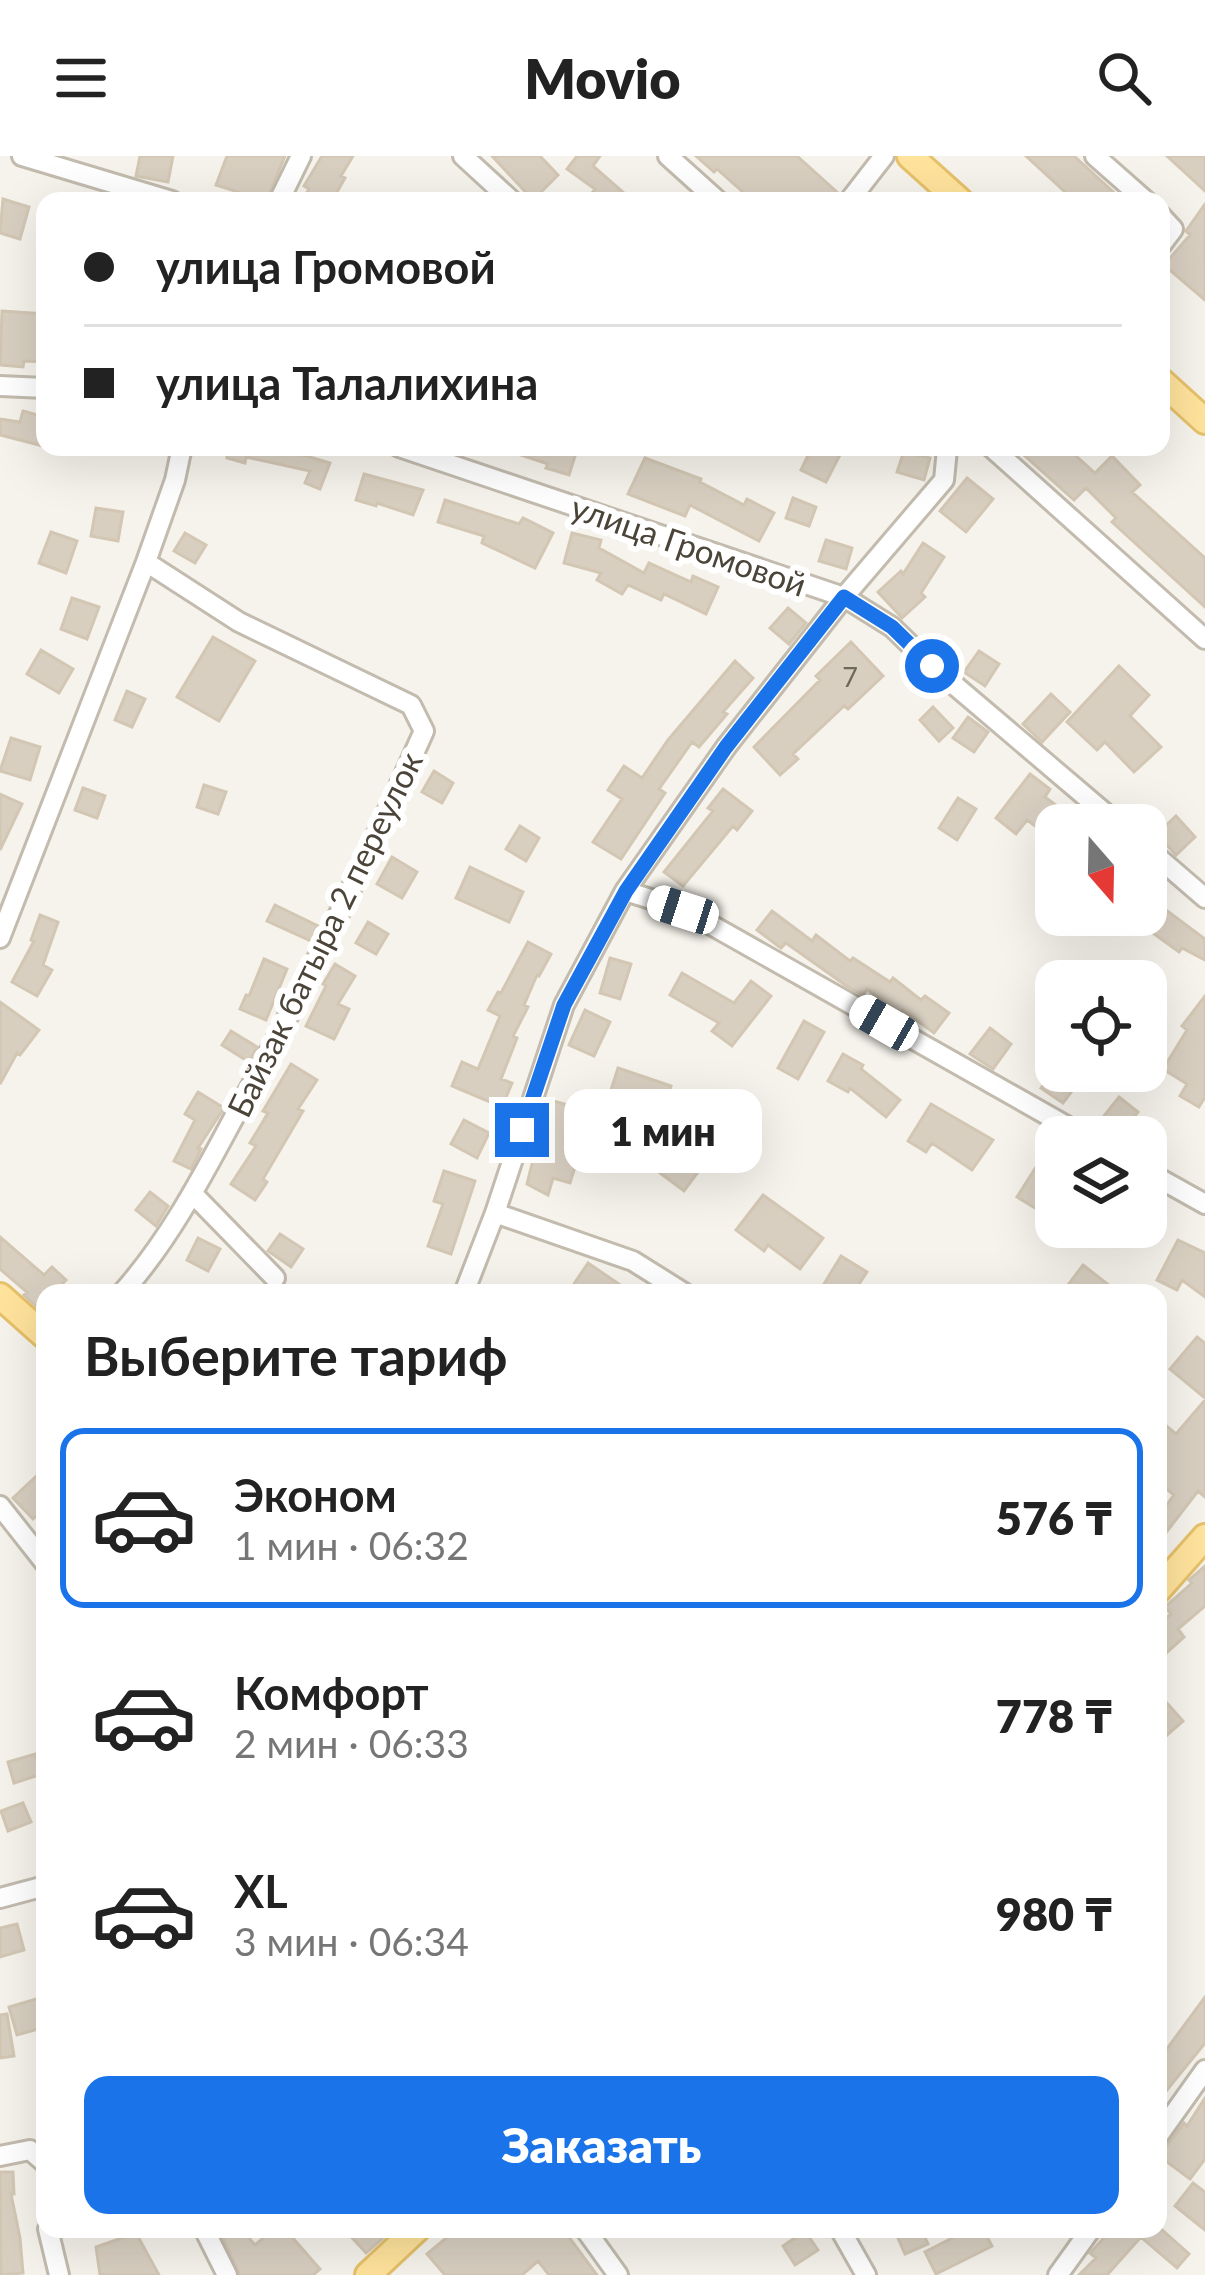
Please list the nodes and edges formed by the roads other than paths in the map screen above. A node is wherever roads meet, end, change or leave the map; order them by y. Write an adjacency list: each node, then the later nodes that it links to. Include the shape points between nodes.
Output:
1 (22, 156): 8 (street)
2 (301, 156): 9 (street)
3 (463, 156): 10 (street)
4 (668, 156): 11 (street)
5 (884, 156): 12 (street)
6 (910, 156): 13 (main road)
7 (1095, 156): 14 (street)
8 (142, 192)
9 (283, 192)
10 (502, 192)
11 (708, 192)
12 (856, 192)
13 (950, 192)
14 (1136, 192)
15 (0, 386): 16 (street)
16 (36, 388)
17 (1170, 389): 18 (main road)
18 (1205, 421)
19 (180, 456): 23 (street)
20 (426, 456): 24 (street, улица Громовой)
21 (945, 456): 24 (street, via 944,480)
22 (1001, 456): 25 (street)
23 (146, 562): 31 (street); 34 (street, Байзак батыра 2 переулок, via 239,622 411,705 424,730 280,1035)
24 (844, 597): 26 (street, улица Громовой, via 892,627); 29 (street)
25 (1205, 639)
26 (1094, 804)
27 (1167, 865): 30 (street)
28 (1205, 868): 30 (street)
29 (626, 891): 32 (street, via 683,910); 36 (street, via 564,1005)
30 (1198, 891)
31 (0, 938)
32 (1049, 1116)
33 (1167, 1183): 35 (street)
34 (193, 1193): 37 (street); 38 (street, Байзак батыра 2 переулок)
35 (1205, 1204)
36 (495, 1213): 39 (street); 40 (street, via 633,1261)
37 (275, 1278)
38 (130, 1284)
39 (467, 1284)
40 (670, 1284)
41 (0, 1296): 42 (main road)
42 (36, 1328)
43 (0, 1506): 45 (street)
44 (1205, 1538): 46 (main road)
45 (36, 1552)
46 (1167, 1580)
47 (36, 1888): 48 (street)
48 (0, 1898)
49 (1205, 2070): 50 (street)
50 (1167, 2123)
51 (36, 2155): 52 (street)
52 (0, 2156)
53 (50, 2238): 59 (street)
54 (208, 2238): 60 (street)
55 (407, 2238): 61 (main road)
56 (591, 2238): 62 (street)
57 (845, 2238): 63 (street)
58 (1085, 2238): 64 (street)
59 (59, 2275)
60 (227, 2275)
61 (368, 2275)
62 (618, 2275)
63 (866, 2275)
64 (1058, 2275)

